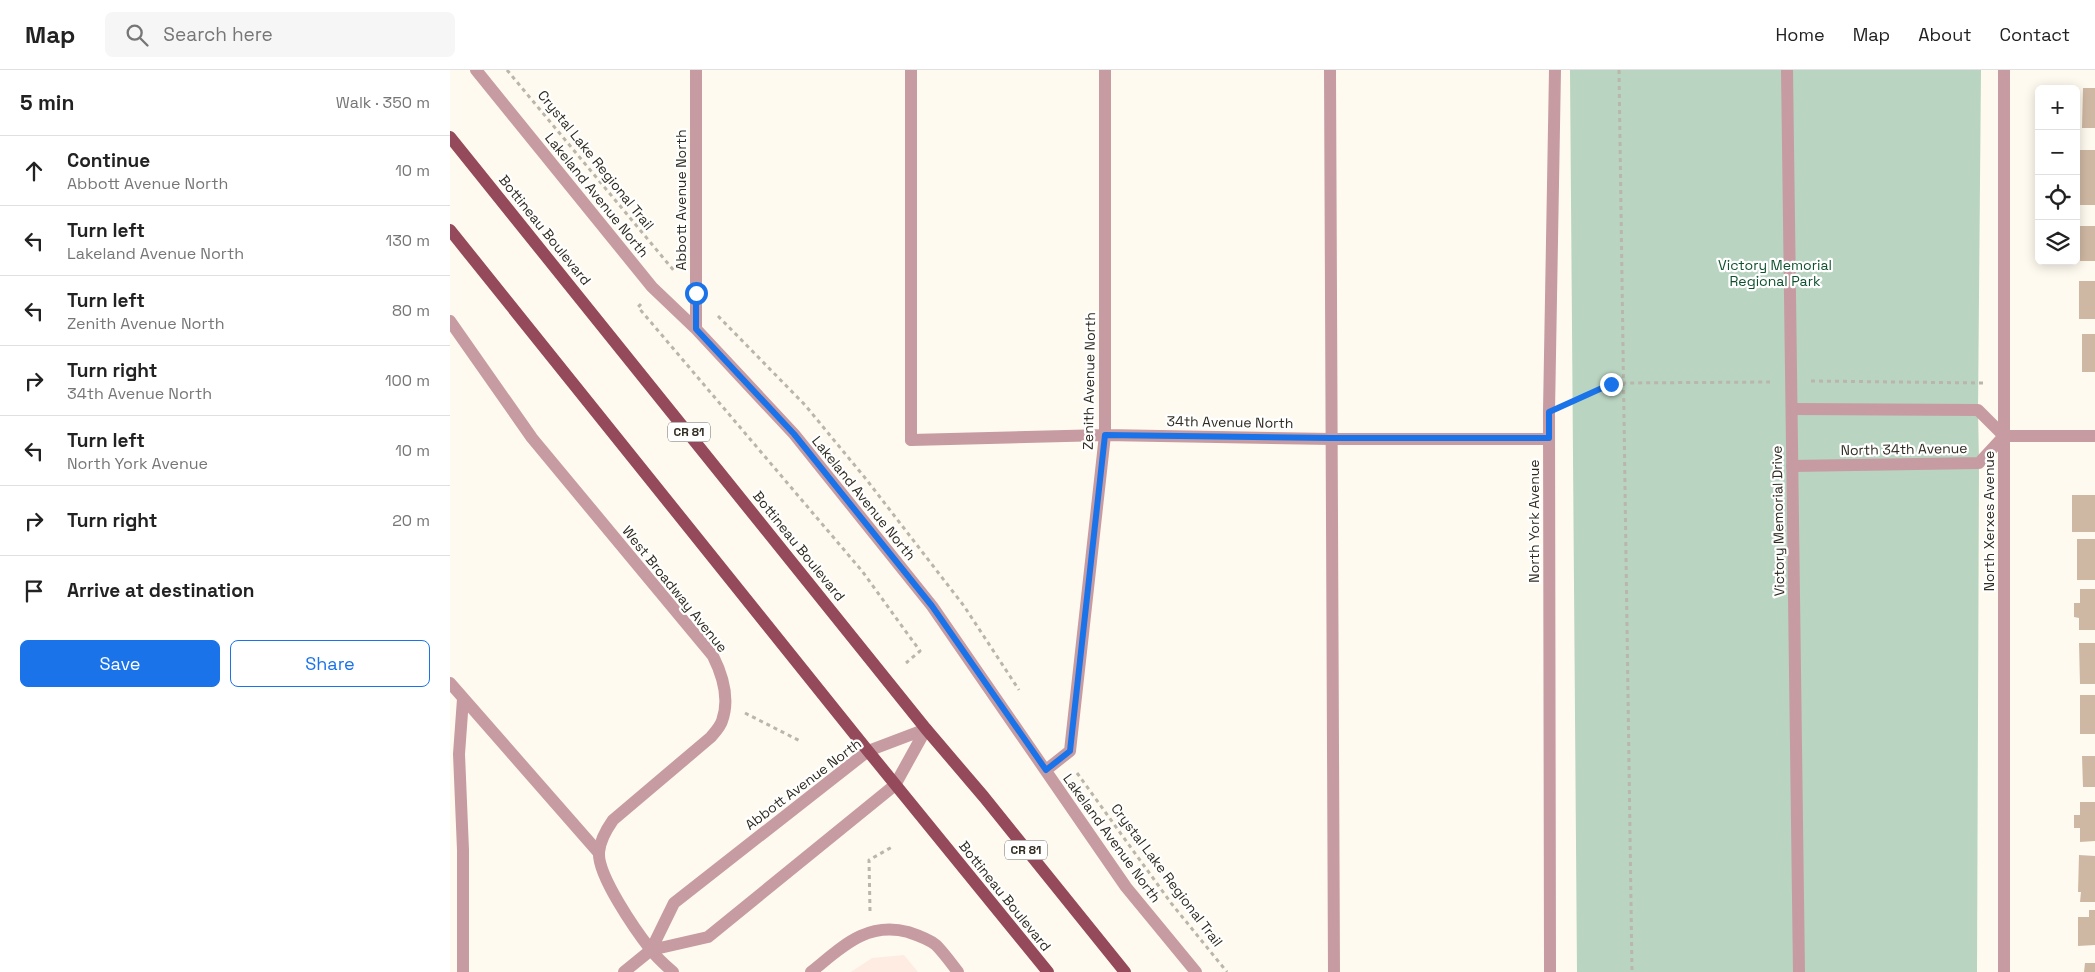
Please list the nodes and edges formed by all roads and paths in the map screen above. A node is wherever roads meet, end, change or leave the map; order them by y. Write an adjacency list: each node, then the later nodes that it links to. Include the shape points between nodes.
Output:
1 (476, 70): 16 (street, Lakeland Avenue North, via 652,287)
2 (507, 70): 13 (path, Crystal Lake Regional Trail)
3 (696, 70): 16 (street, Abbott Avenue North)
4 (911, 70): 23 (street, 34th Avenue North, via 911,440)
5 (1105, 70): 23 (street, Zenith Avenue North)
6 (1330, 70): 26 (street)
7 (1555, 70): 22 (street, North York Avenue)
8 (1620, 70): 19 (path)
9 (1787, 70): 21 (street, Victory Memorial Drive)
10 (2004, 70): 20 (street, North Xerxes Avenue)
11 (450, 137): 33 (main road, Bottineau Boulevard / CR 81)
12 (450, 230): 35 (main road, Bottineau Boulevard)
13 (667, 265)
14 (638, 307): 29 (path, via 862,571 920,651)
15 (450, 321): 40 (street, West Broadway Avenue, via 532,438 713,656 723,676 722,720 711,738 613,820 603,834)
16 (696, 329): 36 (street, Lakeland Avenue North, via 794,434 932,606)
17 (1814, 381): 20 (path)
18 (1773, 382): 19 (path)
19 (1622, 383): 22 (path, via 1611,384); 54 (path)
20 (2003, 383): 24 (street, North Xerxes Avenue)
21 (1792, 409): 24 (street, via 1978,410); 28 (street, Victory Memorial Drive)
22 (1549, 412): 27 (street, North York Avenue)
23 (1105, 435): 26 (street, 34th Avenue North); 36 (street, Zenith Avenue North, via 1070,751)
24 (2004, 436): 25 (street); 28 (street, North 34th Avenue, via 1979,463); 56 (street, North Xerxes Avenue)
25 (2095, 436)
26 (1331, 438): 27 (street, 34th Avenue North); 52 (street)
27 (1549, 438): 53 (street, North York Avenue)
28 (1792, 466): 55 (street, Victory Memorial Drive)
29 (906, 663)
30 (450, 683): 31 (street)
31 (462, 699): 40 (street); 43 (street, via 459,754)
32 (747, 714): 34 (path)
33 (926, 729): 35 (street, Abbott Avenue North); 37 (street, Abbott Avenue North); 49 (main road, Bottineau Boulevard / CR 81)
34 (802, 742)
35 (868, 751): 37 (main road, Bottineau Boulevard); 42 (street, Abbott Avenue North, via 674,903)
36 (1046, 770): 50 (street, Lakeland Avenue North, via 1126,887)
37 (896, 784): 42 (street, Abbott Avenue North, via 708,937); 48 (main road, Bottineau Boulevard)
38 (1090, 790): 51 (path, Crystal Lake Regional Trail, via 1171,903)
39 (892, 847): 41 (path, via 869,860)
40 (599, 854): 42 (street, via 605,877)
41 (869, 900)
42 (652, 950): 44 (street, Abbott Avenue North); 45 (street)
43 (463, 972)
44 (624, 972)
45 (672, 972)
46 (811, 972): 47 (street, via 852,939 873,931 896,929 918,935 935,945)
47 (958, 972)
48 (1048, 972)
49 (1125, 972)
50 (1196, 972)
51 (1227, 972)
52 (1334, 972)
53 (1550, 972)
54 (1632, 972)
55 (1799, 972)
56 (2004, 972)

